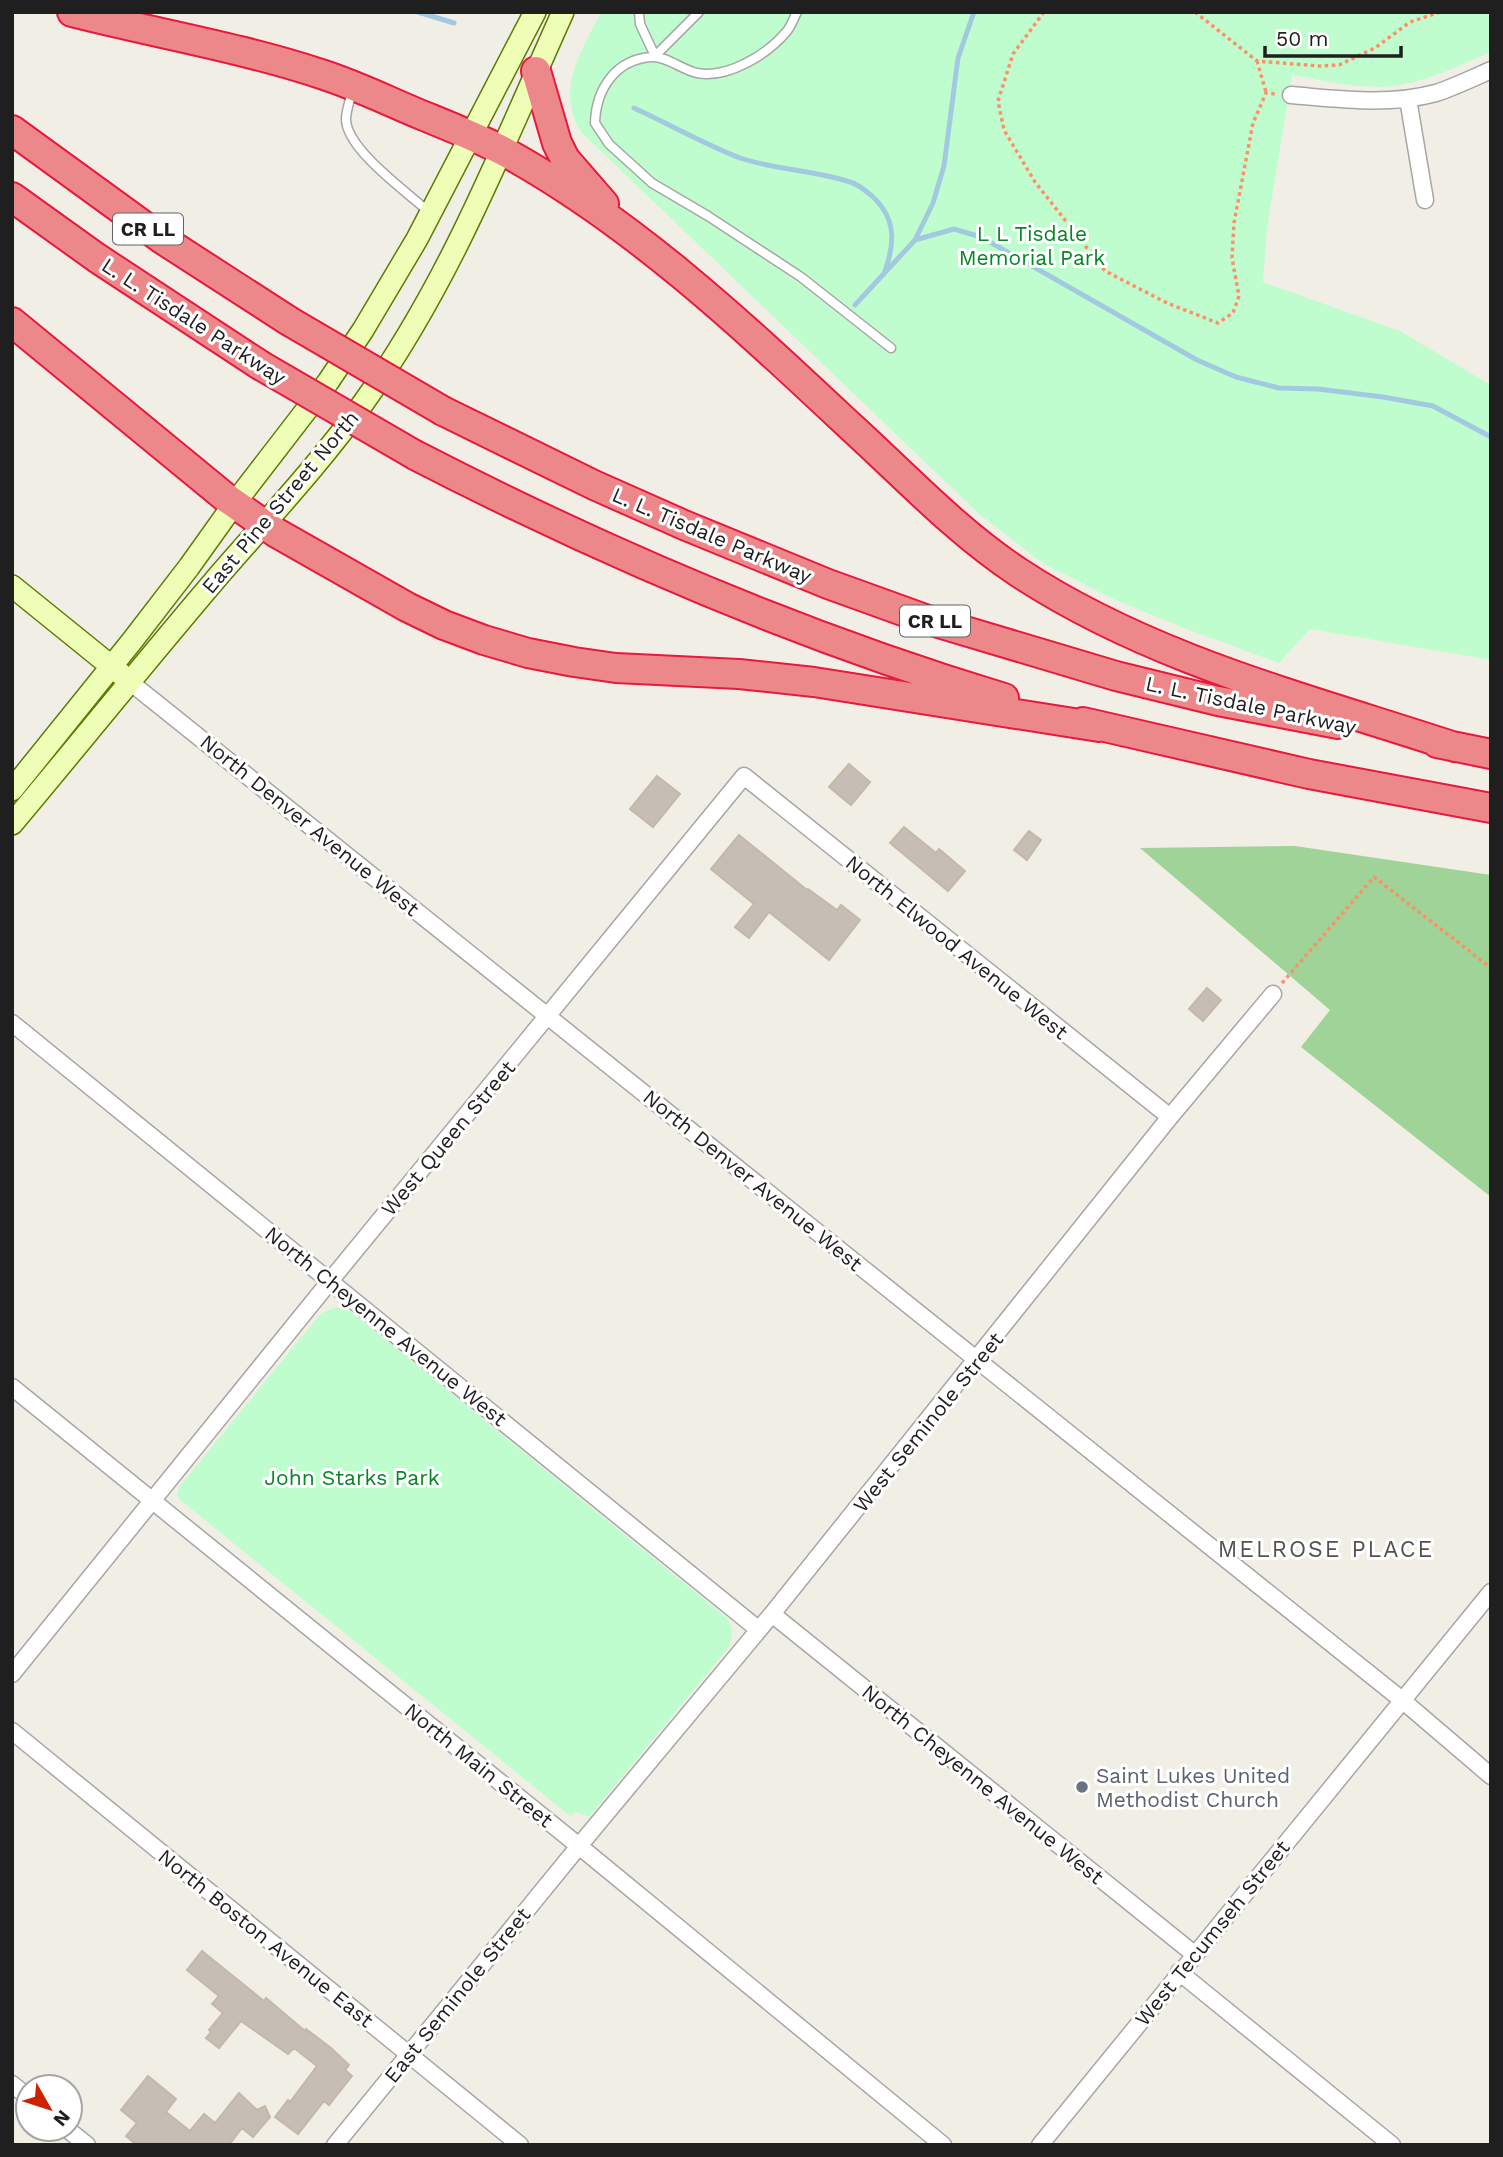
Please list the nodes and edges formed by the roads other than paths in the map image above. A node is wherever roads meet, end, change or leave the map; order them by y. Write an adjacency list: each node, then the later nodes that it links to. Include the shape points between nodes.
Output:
1 (72, 12): 10 (highway, via 258,56)
2 (535, 12): 14 (street, East Pine Street North)
3 (563, 12): 9 (street, East Pine Street North)
4 (639, 12): 7 (lane)
5 (699, 12): 7 (lane)
6 (797, 12): 7 (lane, via 787,31 735,70 698,73)
7 (655, 56): 21 (lane, via 621,68 599,93 595,123 609,144 652,183 801,276)
8 (1491, 70): 12 (street)
9 (536, 71): 15 (street, East Pine Street North); 19 (highway, via 550,126 565,159)
10 (354, 87): 14 (highway); 18 (lane, via 346,120 351,137)
11 (1291, 95): 12 (street)
12 (1408, 99): 17 (street)
13 (12, 130): 28 (highway, L. L. Tisdale Parkway / CR LL, bridge, via 152,232 289,321 443,411 684,525 925,619 1116,676 1218,701)
14 (471, 136): 15 (highway); 18 (street, East Pine Street North)
15 (502, 150): 19 (highway); 23 (street, East Pine Street North, via 447,267 391,359 336,438)
16 (12, 197): 27 (highway, L. L. Tisdale Parkway / CR LL, bridge, via 140,288 260,365 415,455 576,535 762,615 930,676)
17 (1425, 200)
18 (431, 214): 22 (street, East Pine Street North, via 328,382)
19 (626, 230): 28 (highway, via 720,305 940,510 1026,577 1163,649)
20 (12, 322): 22 (highway)
21 (891, 348)
22 (234, 504): 23 (highway); 25 (street, East Pine Street North)
23 (263, 524): 26 (street, East Pine Street North); 27 (highway, via 419,613 528,653 617,668 814,682)
24 (12, 586): 25 (street, North Denver Avenue West)
25 (112, 667): 26 (street, North Denver Avenue West); 31 (street, East Pine Street North)
26 (130, 682): 33 (street, East Pine Street North); 35 (street, North Denver Avenue West)
27 (1099, 727): 32 (highway, L. L. Tisdale Parkway / CR LL, via 1309,774)
28 (1455, 747): 29 (highway, L. L. Tisdale Parkway / CR LL)
29 (1491, 754)
30 (744, 776): 35 (street, West Queen Street); 37 (street, North Elwood Avenue West)
31 (12, 790)
32 (1491, 807)
33 (12, 824)
34 (1273, 994): 37 (street, West Seminole Street)
35 (548, 1016): 38 (street, West Queen Street); 39 (street, North Denver Avenue West)
36 (12, 1023): 38 (street, North Cheyenne Avenue West)
37 (1170, 1117): 39 (street, West Seminole Street)
38 (330, 1280): 41 (street, West Queen Street); 44 (street, North Cheyenne Avenue West)
39 (977, 1360): 43 (street, West Seminole Street); 46 (street, North Denver Avenue West)
40 (12, 1387): 41 (street, North Main Street)
41 (153, 1500): 45 (street, West Queen Street); 49 (street, North Main Street)
42 (1491, 1592): 46 (street, West Tecumseh Street)
43 (772, 1614): 44 (street, West Seminole Street); 50 (street, North Cheyenne Avenue West)
44 (759, 1630): 49 (street, West Seminole Street)
45 (12, 1674)
46 (1402, 1700): 48 (street, North Denver Avenue West); 50 (street, West Tecumseh Street)
47 (12, 1731): 52 (street, North Boston Avenue East)
48 (1491, 1776)
49 (579, 1846): 52 (street, East Seminole Street); 55 (street, North Main Street)
50 (1194, 1954): 51 (street, West Tecumseh Street)
51 (1179, 1972): 56 (street, West Tecumseh Street); 57 (street)
52 (409, 2054): 53 (street, East Seminole Street); 54 (street, North Boston Avenue East)
53 (335, 2145)
54 (520, 2145)
55 (943, 2145)
56 (1040, 2145)
57 (1392, 2145)

